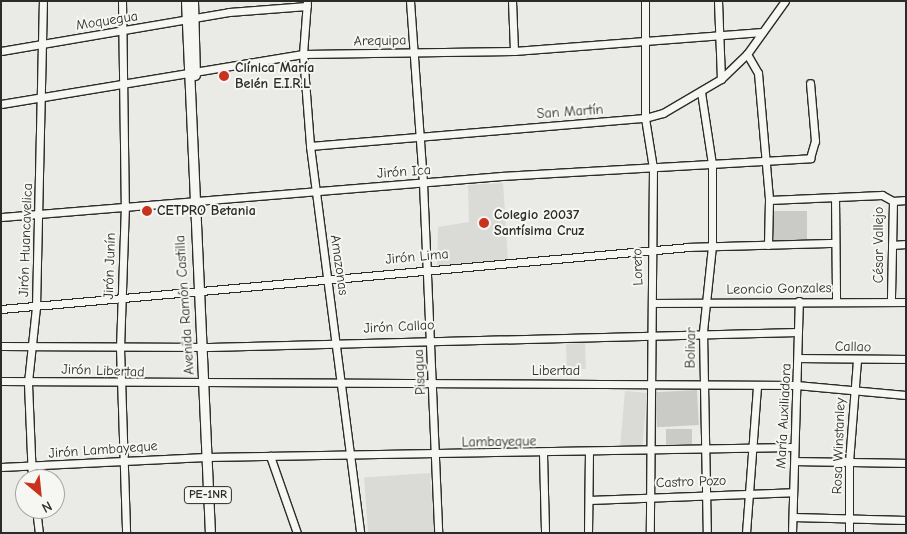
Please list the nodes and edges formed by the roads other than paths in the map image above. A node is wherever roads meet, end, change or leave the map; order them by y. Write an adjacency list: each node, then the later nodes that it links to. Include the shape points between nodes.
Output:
1 (44, 1): 16 (street, Jirón Huancavelica)
2 (122, 1): 12 (street, Jirón Junín)
3 (186, 1): 11 (main road, Avenida Ramón Castilla / PE-1NR)
4 (193, 1): 11 (main road, Avenida Ramón Castilla / PE-1NR)
5 (410, 1): 19 (street, Pisagua)
6 (512, 1): 17 (street)
7 (645, 1): 15 (street, Loreto)
8 (718, 1): 14 (street)
9 (785, 1): 13 (street, San Martín)
10 (307, 4): 11 (street, Moquegua); 20 (street, Amazonas)
11 (190, 18): 12 (street, Moquegua); 22 (main road, Avenida Ramón Castilla / PE-1NR)
12 (122, 32): 16 (street, Moquegua); 24 (street, Jirón Junín)
13 (762, 32): 14 (street, Arequipa); 21 (street, San Martín)
14 (718, 34): 15 (street, Arequipa); 23 (street)
15 (646, 40): 17 (street, Arequipa); 29 (street, Loreto)
16 (44, 44): 18 (street, Moquegua); 27 (street, Jirón Huancavelica)
17 (514, 50): 19 (street, Arequipa)
18 (1, 51)
19 (414, 53): 20 (street, Arequipa); 30 (street, Pisagua)
20 (303, 54): 22 (street, Arequipa); 31 (street, Amazonas)
21 (747, 54): 23 (street, San Martín); 32 (street, via 758,74)
22 (192, 72): 24 (street, Arequipa); 38 (main road, Avenida Ramón Castilla / PE-1NR)
23 (720, 79): 26 (street, San Martín)
24 (125, 80): 27 (street, Arequipa); 42 (street, Jirón Junín)
25 (810, 82): 32 (street, Jirón Ica, via 815,141 810,158)
26 (701, 92): 29 (street, San Martín); 33 (street, Bolivar)
27 (44, 95): 28 (street, Arequipa); 43 (street, Jirón Huancavelica)
28 (1, 104)
29 (645, 118): 30 (street, San Martín); 34 (street, Loreto)
30 (419, 136): 31 (street, San Martín); 35 (street, Pisagua)
31 (310, 146): 36 (street, Amazonas)
32 (765, 163): 33 (street, Jirón Ica); 39 (street)
33 (712, 164): 34 (street, Jirón Ica); 49 (street, Bolivar)
34 (653, 168): 35 (street, Jirón Ica); 50 (street, Loreto)
35 (423, 183): 36 (street, Jirón Ica); 51 (street, Pisagua)
36 (316, 192): 38 (street, Jirón Ica); 52 (street, Amazonas)
37 (835, 198): 39 (street); 41 (street, César Vallejo, via 882,195); 46 (street)
38 (195, 200): 42 (street, Jirón Ica); 53 (main road, Avenida Ramón Castilla / PE-1NR)
39 (769, 200): 45 (street)
40 (906, 200): 41 (street)
41 (893, 201): 48 (street, César Vallejo)
42 (125, 205): 43 (street, Jirón Ica); 56 (street, Jirón Junín)
43 (40, 212): 44 (street, Jirón Ica); 61 (street, Jirón Huancavelica)
44 (1, 217)
45 (768, 244): 46 (street, Jirón Lima); 49 (street, Jirón Lima)
46 (835, 244): 54 (street)
47 (906, 244): 48 (street)
48 (892, 245): 55 (street, César Vallejo)
49 (712, 246): 50 (street, Jirón Lima); 58 (street, Bolivar)
50 (650, 251): 51 (street, Jirón Lima); 60 (street, Loreto)
51 (427, 268): 52 (street, Jirón Lima); 66 (street, Pisagua)
52 (328, 279): 53 (street, Jirón Lima); 67 (street, Amazonas)
53 (201, 294): 56 (street, Jirón Lima); 70 (main road, Avenida Ramón Castilla / PE-1NR)
54 (836, 300): 55 (street, Leoncio Gonzales); 57 (street, Leoncio Gonzales)
55 (891, 300): 59 (street, Leoncio Gonzales)
56 (121, 301): 61 (street, Jirón Lima); 71 (street, Jirón Junín)
57 (799, 301): 58 (street, Leoncio Gonzales); 64 (street, María Auxiliadora)
58 (705, 302): 60 (street, Leoncio Gonzales); 63 (street, Bolivar)
59 (906, 302)
60 (652, 303): 65 (street, Loreto)
61 (36, 307): 62 (street, Jirón Lima); 69 (street, Jirón Huancavelica)
62 (1, 308)
63 (704, 332): 64 (street, Jirón Callao); 65 (street, Jirón Callao); 80 (street, Bolivar)
64 (798, 332): 72 (street, María Auxiliadora)
65 (652, 335): 66 (street, Jirón Callao); 82 (street, Loreto)
66 (431, 338): 67 (street, Jirón Callao); 78 (street, Pisagua)
67 (338, 343): 70 (street, Jirón Callao); 77 (street, Amazonas)
68 (1, 346): 69 (street, Jirón Callao)
69 (32, 347): 71 (street, Jirón Callao); 76 (street, Jirón Huancavelica)
70 (206, 347): 71 (street, Jirón Callao); 81 (main road, Avenida Ramón Castilla / PE-1NR)
71 (120, 348): 79 (street, Jirón Junín)
72 (799, 358): 74 (street, Callao); 84 (street, María Auxiliadora)
73 (906, 359): 74 (street, Callao)
74 (857, 360): 85 (street, Rosa Winstanley)
75 (1, 381): 76 (street, Jirón Libertad)
76 (28, 382): 79 (street, Jirón Libertad); 102 (street, Jirón Huancavelica)
77 (343, 382): 78 (street, Libertad); 81 (street, Libertad); 92 (street, Amazonas)
78 (433, 383): 82 (street, Libertad); 94 (street, Pisagua)
79 (120, 384): 81 (street, Jirón Libertad); 97 (street, Jirón Junín)
80 (703, 384): 82 (street, Libertad); 83 (street, Libertad); 89 (street, Bolivar)
81 (207, 385): 96 (main road, Avenida Ramón Castilla / PE-1NR)
82 (649, 385): 91 (street, Loreto)
83 (757, 385): 84 (street, Libertad); 88 (street)
84 (796, 385): 85 (street, Libertad); 87 (street, María Auxiliadora)
85 (853, 391): 86 (street, Libertad); 99 (street, Rosa Winstanley)
86 (906, 394)
87 (793, 447): 88 (street, Lambayeque); 98 (street, María Auxiliadora)
88 (754, 450): 89 (street, Lambayeque); 103 (street)
89 (702, 451): 91 (street, Lambayeque); 106 (street, Bolivar)
90 (589, 452): 91 (street, Lambayeque); 93 (street, Lambayeque); 107 (street)
91 (649, 452): 105 (street, Loreto)
92 (352, 454): 94 (street, Lambayeque); 95 (street, Lambayeque); 116 (street, Amazonas)
93 (543, 454): 94 (street, Lambayeque); 118 (street)
94 (435, 455): 117 (street, Pisagua)
95 (270, 456): 96 (street, Lambayeque); 115 (street)
96 (206, 457): 97 (street, Jirón Lambayeque); 114 (main road, Avenida Ramón Castilla / PE-1NR)
97 (123, 460): 102 (street, Jirón Lambayeque); 113 (street, Jirón Junín)
98 (795, 461): 99 (street); 104 (street, María Auxiliadora)
99 (849, 462): 100 (street); 109 (street, Rosa Winstanley)
100 (906, 463)
101 (1, 467): 102 (street, Jirón Lambayeque)
102 (30, 468)
103 (748, 492): 104 (street, Castro Pozo); 106 (street, Castro Pozo); 122 (street)
104 (793, 492): 108 (street, María Auxiliadora)
105 (650, 496): 106 (street, Castro Pozo); 107 (street, Castro Pozo); 120 (street, Loreto)
106 (707, 496): 121 (street, Bolivar)
107 (589, 500): 119 (street)
108 (793, 518): 109 (street); 123 (street, María Auxiliadora)
109 (849, 518): 111 (street); 124 (street, Rosa Winstanley)
110 (37, 519): 112 (street)
111 (906, 520)
112 (39, 533)
113 (126, 533)
114 (210, 533)
115 (297, 533)
116 (360, 533)
117 (438, 533)
118 (545, 533)
119 (588, 533)
120 (650, 533)
121 (707, 533)
122 (746, 533)
123 (792, 533)
124 (849, 533)

